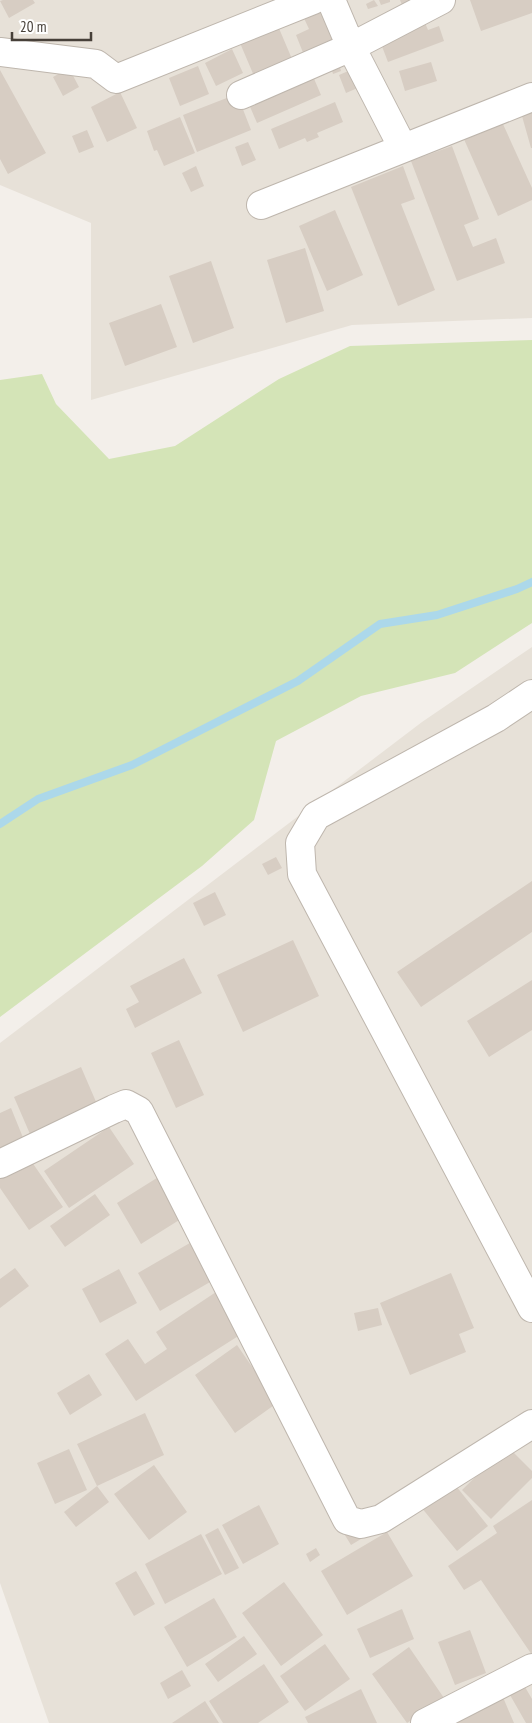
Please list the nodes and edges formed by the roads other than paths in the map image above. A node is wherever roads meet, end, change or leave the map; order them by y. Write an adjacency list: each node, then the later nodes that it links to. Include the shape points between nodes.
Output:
1 (312, 0): 5 (street, via 116,78 96,64)
2 (331, 0): 4 (street)
3 (441, 0): 4 (street)
4 (352, 47): 6 (street); 8 (street)
5 (0, 52)
6 (241, 94)
7 (532, 97): 8 (street)
8 (403, 148): 9 (street)
9 (261, 204)
10 (532, 694): 12 (street, via 496,718 316,816 300,843 302,874)
11 (0, 1164): 13 (street, via 114,1108 126,1104 139,1110 347,1520 361,1524 380,1518)
12 (532, 1308)
13 (532, 1424)
14 (532, 1668): 15 (street)
15 (425, 1723)

